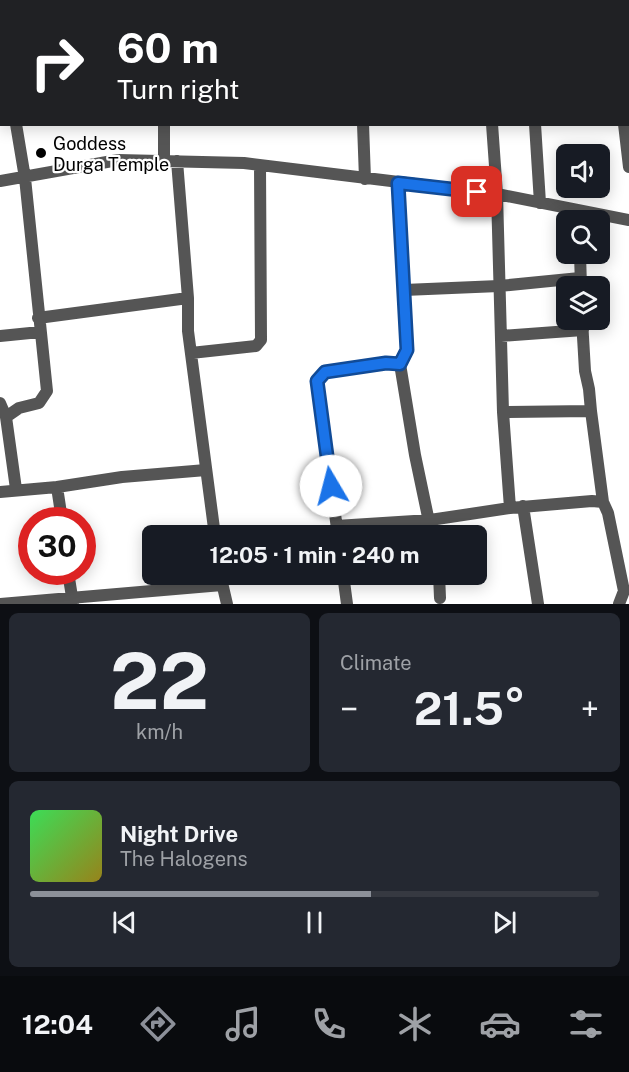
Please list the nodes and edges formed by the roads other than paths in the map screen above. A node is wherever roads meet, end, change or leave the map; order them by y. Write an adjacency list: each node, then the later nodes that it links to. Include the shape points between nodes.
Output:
1 (16, 126): 10 (street)
2 (164, 126): 7 (street)
3 (363, 126): 11 (street)
4 (492, 126): 14 (street)
5 (535, 126): 15 (street)
6 (624, 126): 9 (street)
7 (170, 161): 8 (street); 10 (street, via 118,160); 22 (street)
8 (260, 165): 11 (street); 29 (street, via 261,340 256,346)
9 (629, 167)
10 (25, 178): 12 (street); 23 (street)
11 (365, 179): 13 (street)
12 (0, 181)
13 (398, 183): 14 (street); 21 (street)
14 (497, 194): 15 (street); 20 (street)
15 (540, 203): 16 (street)
16 (563, 210)
17 (610, 218): 18 (street)
18 (629, 220)
19 (556, 283): 20 (street)
20 (499, 286): 21 (street); 28 (street)
21 (404, 290): 30 (street, via 407,350)
22 (188, 297): 23 (street); 29 (street)
23 (38, 318): 26 (street)
24 (556, 329): 28 (street)
25 (583, 330): 32 (street)
26 (40, 332): 27 (street); 34 (street, via 47,391 39,403 19,408)
27 (0, 336)
28 (501, 336): 33 (street)
29 (191, 353): 35 (street)
30 (400, 364): 43 (street); 45 (street, via 325,372 317,381)
31 (0, 403): 34 (street)
32 (591, 411): 33 (street); 39 (street)
33 (503, 412): 42 (street)
34 (6, 417): 37 (street)
35 (206, 470): 36 (street); 44 (street)
36 (57, 487): 37 (street); 40 (street)
37 (16, 489): 38 (street)
38 (0, 492)
39 (603, 502): 41 (street); 59 (street, via 624,591)
40 (60, 507)
41 (523, 507): 42 (street); 58 (street)
42 (510, 508): 43 (street)
43 (430, 520): 46 (street); 47 (street)
44 (214, 525)
45 (336, 525)
46 (388, 525)
47 (431, 525)
48 (70, 585): 54 (street)
49 (184, 585): 54 (street)
50 (222, 585): 56 (street)
51 (344, 585): 57 (street)
52 (439, 585): 53 (street)
53 (440, 598)
54 (72, 600): 55 (street)
55 (0, 603)
56 (227, 604)
57 (347, 604)
58 (538, 604)
59 (619, 604)

